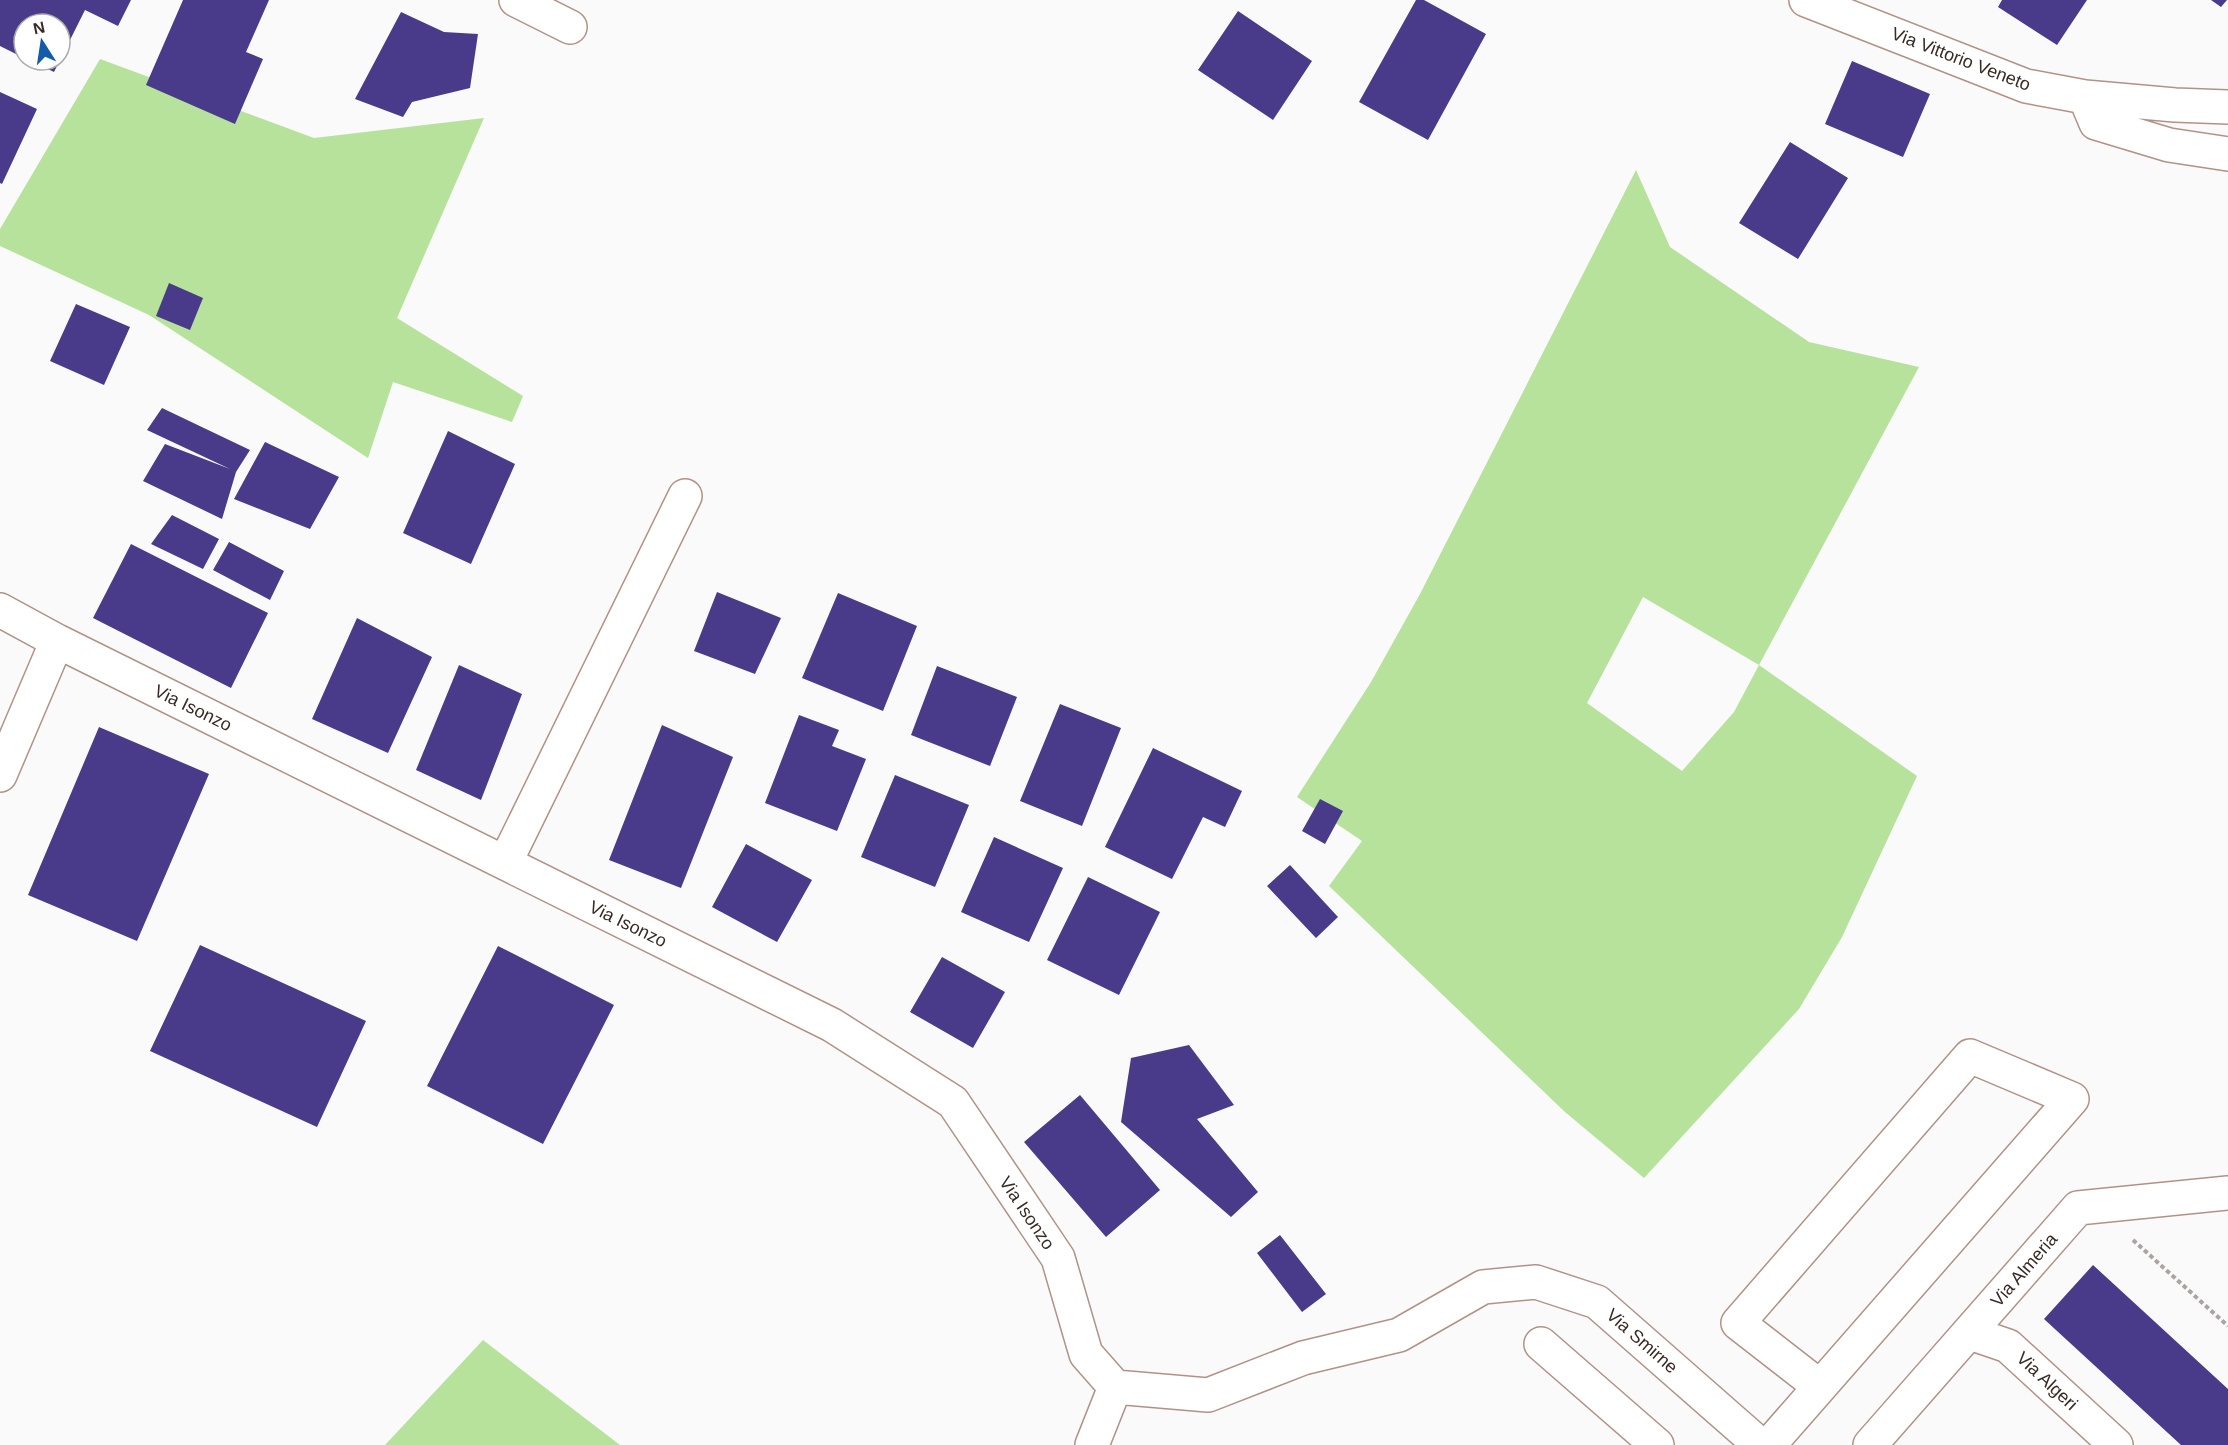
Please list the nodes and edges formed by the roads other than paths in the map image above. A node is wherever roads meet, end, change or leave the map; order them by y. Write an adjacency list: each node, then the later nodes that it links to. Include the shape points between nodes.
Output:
1 (516, 0): 3 (street)
2 (1806, 0): 4 (street, Via Vittorio Veneto, via 2026,86)
3 (570, 27)
4 (2085, 97): 5 (street, Via Vittorio Veneto); 6 (street, via 2096,123 2169,145)
5 (2228, 107)
6 (2228, 154)
7 (685, 496): 11 (street)
8 (0, 610): 9 (street, Via Isonzo)
9 (57, 641): 10 (street); 11 (street, Via Isonzo)
10 (0, 775)
11 (506, 863): 15 (street, Via Isonzo, via 832,1025 953,1102 1058,1258 1086,1354)
12 (2228, 1193): 13 (street, Via Almeria, via 2078,1208)
13 (1970, 1333): 21 (street, Via Almeria); 22 (street, Via Algeri, via 2008,1346)
14 (1541, 1344): 18 (street)
15 (1115, 1386): 17 (street); 19 (street, Via Smirne, via 1208,1395 1303,1358 1399,1335 1483,1287 1536,1282 1597,1302)
16 (1819, 1386): 16 (street, via 1946,1242 2072,1099 1970,1056 1738,1323); 20 (street)
17 (1092, 1445)
18 (1657, 1445)
19 (1760, 1445)
20 (1769, 1445)
21 (1870, 1445)
22 (2116, 1445)

